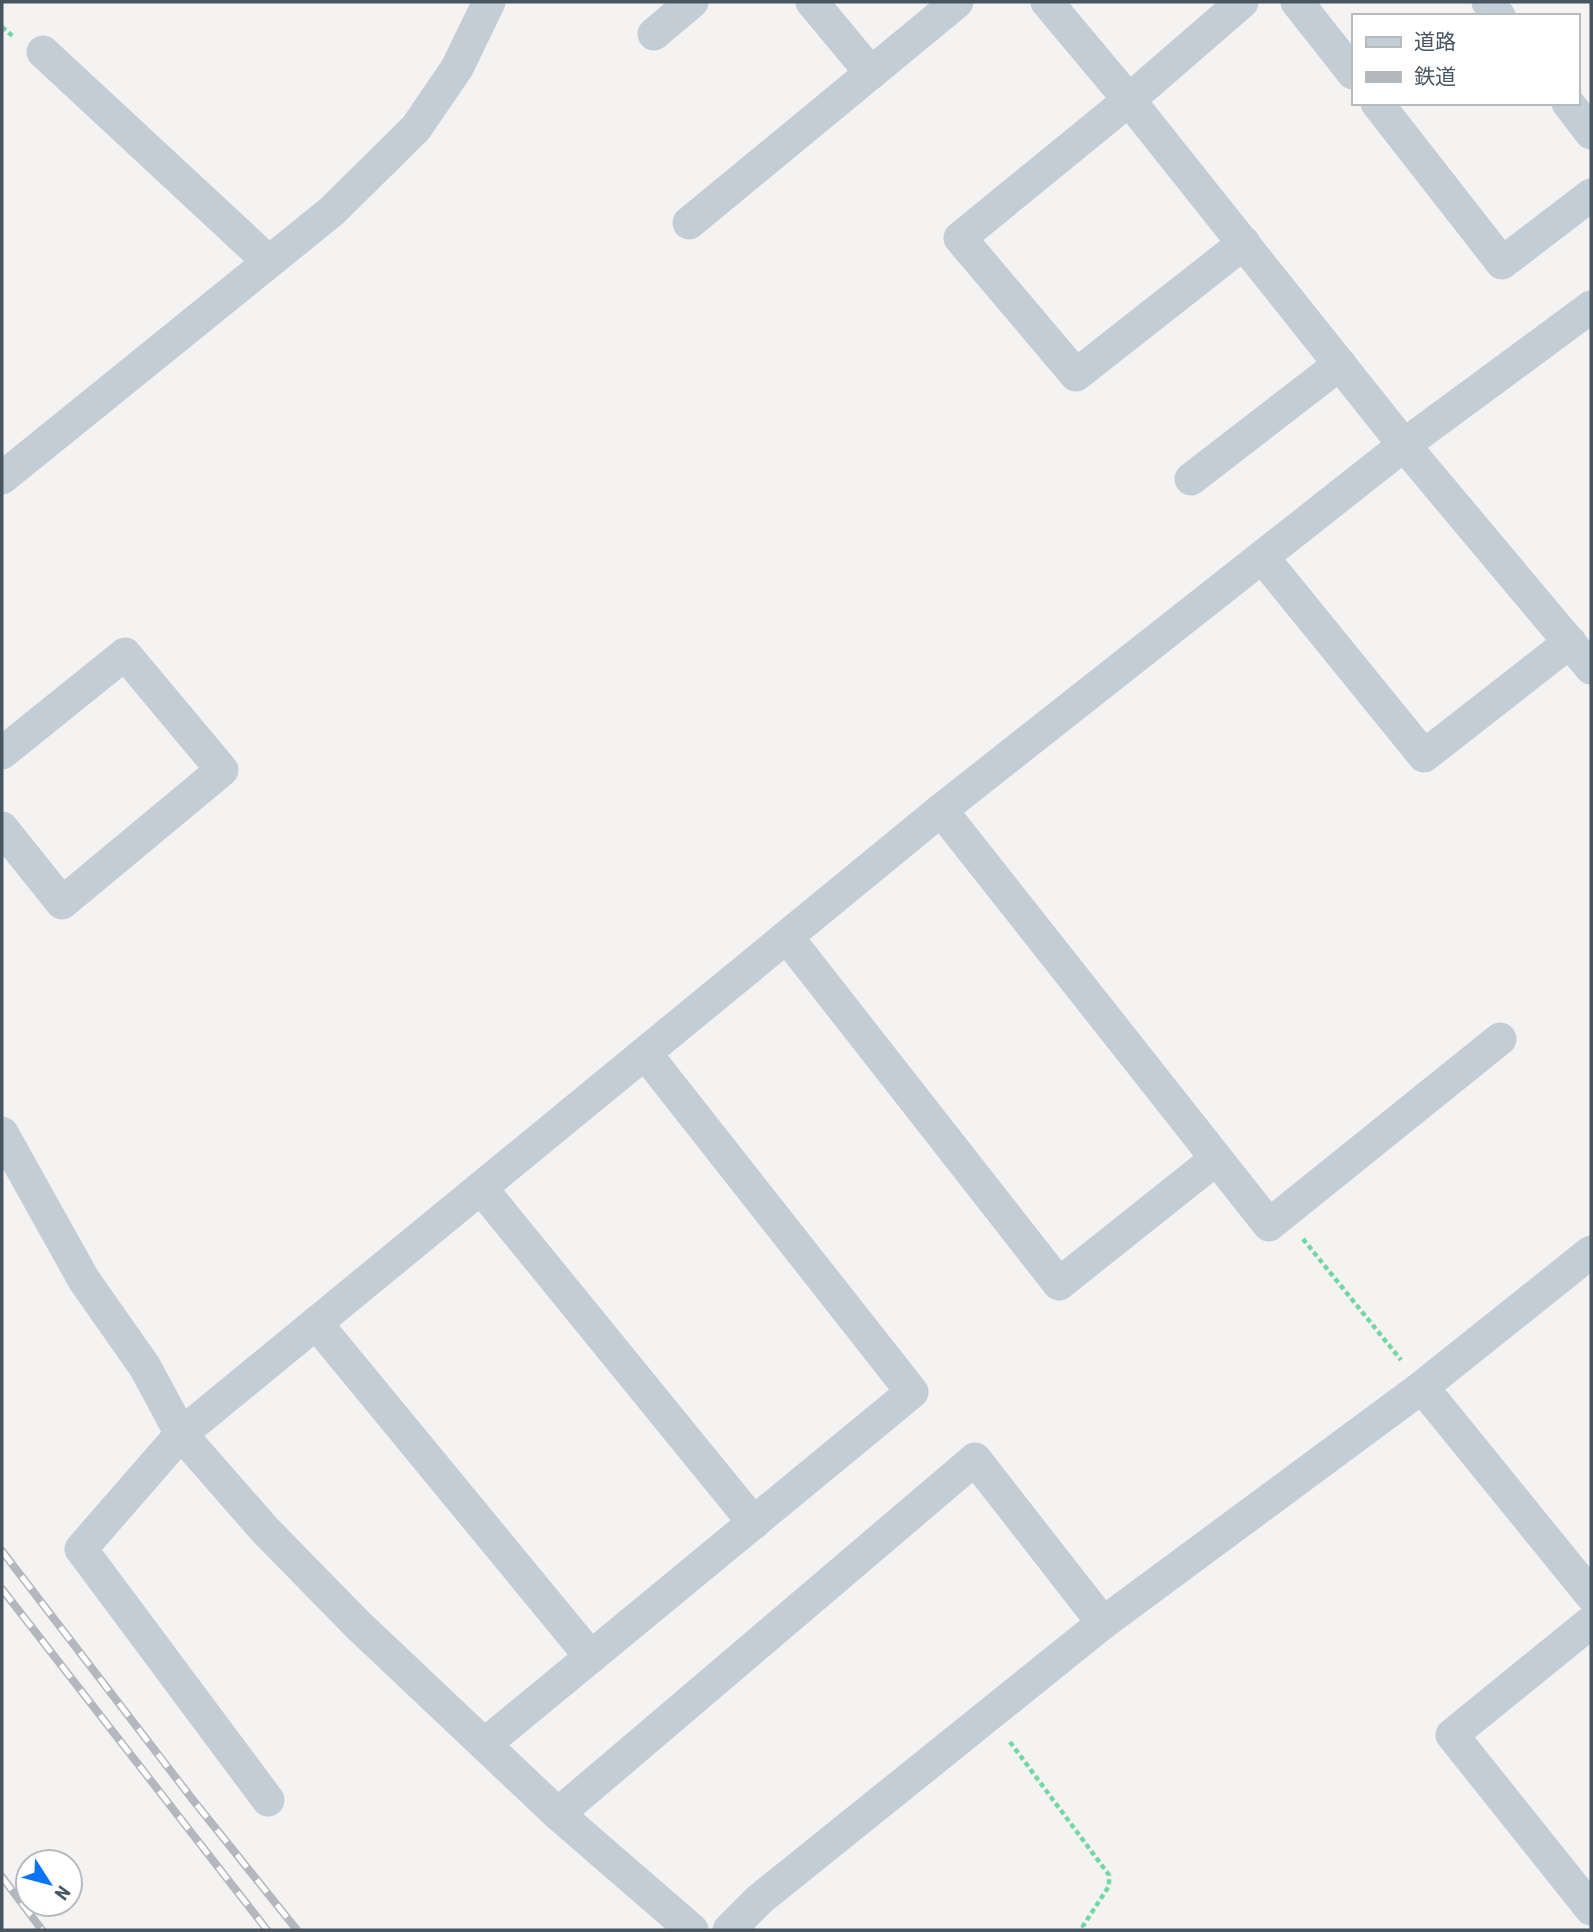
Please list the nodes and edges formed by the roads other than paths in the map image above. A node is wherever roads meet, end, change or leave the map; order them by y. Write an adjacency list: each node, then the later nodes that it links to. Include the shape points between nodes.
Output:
1 (489, 2): 19 (street, via 457,68 416,128 332,211)
2 (692, 2): 8 (street)
3 (812, 2): 11 (street)
4 (957, 2): 11 (street)
5 (1046, 2): 12 (street)
6 (1242, 2): 12 (street)
7 (1297, 2): 10 (street)
8 (654, 34)
9 (43, 52): 19 (street)
10 (1352, 72)
11 (871, 73): 17 (street)
12 (1129, 100): 18 (street); 18 (street, via 960,238 1076,375)
13 (1379, 105): 16 (street, via 1502,262)
14 (1570, 105): 15 (street)
15 (1591, 133)
16 (1591, 195)
17 (689, 223)
18 (1244, 243): 21 (street)
19 (268, 261): 23 (street)
20 (1591, 307): 22 (street)
21 (1340, 364): 22 (street); 24 (street)
22 (1404, 445): 25 (street); 26 (street)
23 (2, 478)
24 (1192, 479)
25 (1263, 558): 26 (street, via 1424,756); 29 (street)
26 (1570, 642): 27 (street)
27 (1591, 668)
28 (2, 753): 30 (street, via 125,654 222,770 62,903)
29 (941, 810): 31 (street); 35 (street)
30 (2, 828)
31 (786, 937): 33 (street); 35 (street, via 1059,1284)
32 (1500, 1039): 35 (street, via 1269,1225)
33 (645, 1053): 36 (street); 41 (street, via 912,1392)
34 (2, 1133): 40 (street, via 84,1280 145,1367)
35 (1216, 1158)
36 (481, 1188): 38 (street); 41 (street)
37 (1591, 1252): 39 (street)
38 (316, 1323): 40 (street); 45 (street)
39 (1422, 1387): 42 (street); 44 (street)
40 (181, 1434): 46 (street, via 265,1530); 47 (street, via 80,1549)
41 (754, 1523): 45 (street)
42 (1591, 1595)
43 (1591, 1622): 49 (street, via 1452,1735)
44 (1103, 1623): 48 (street, via 975,1459); 51 (street, via 760,1899)
45 (592, 1657): 46 (street)
46 (485, 1744): 48 (street)
47 (268, 1800)
48 (558, 1814): 50 (street)
49 (1591, 1909)
50 (692, 1930)
51 (729, 1930)

